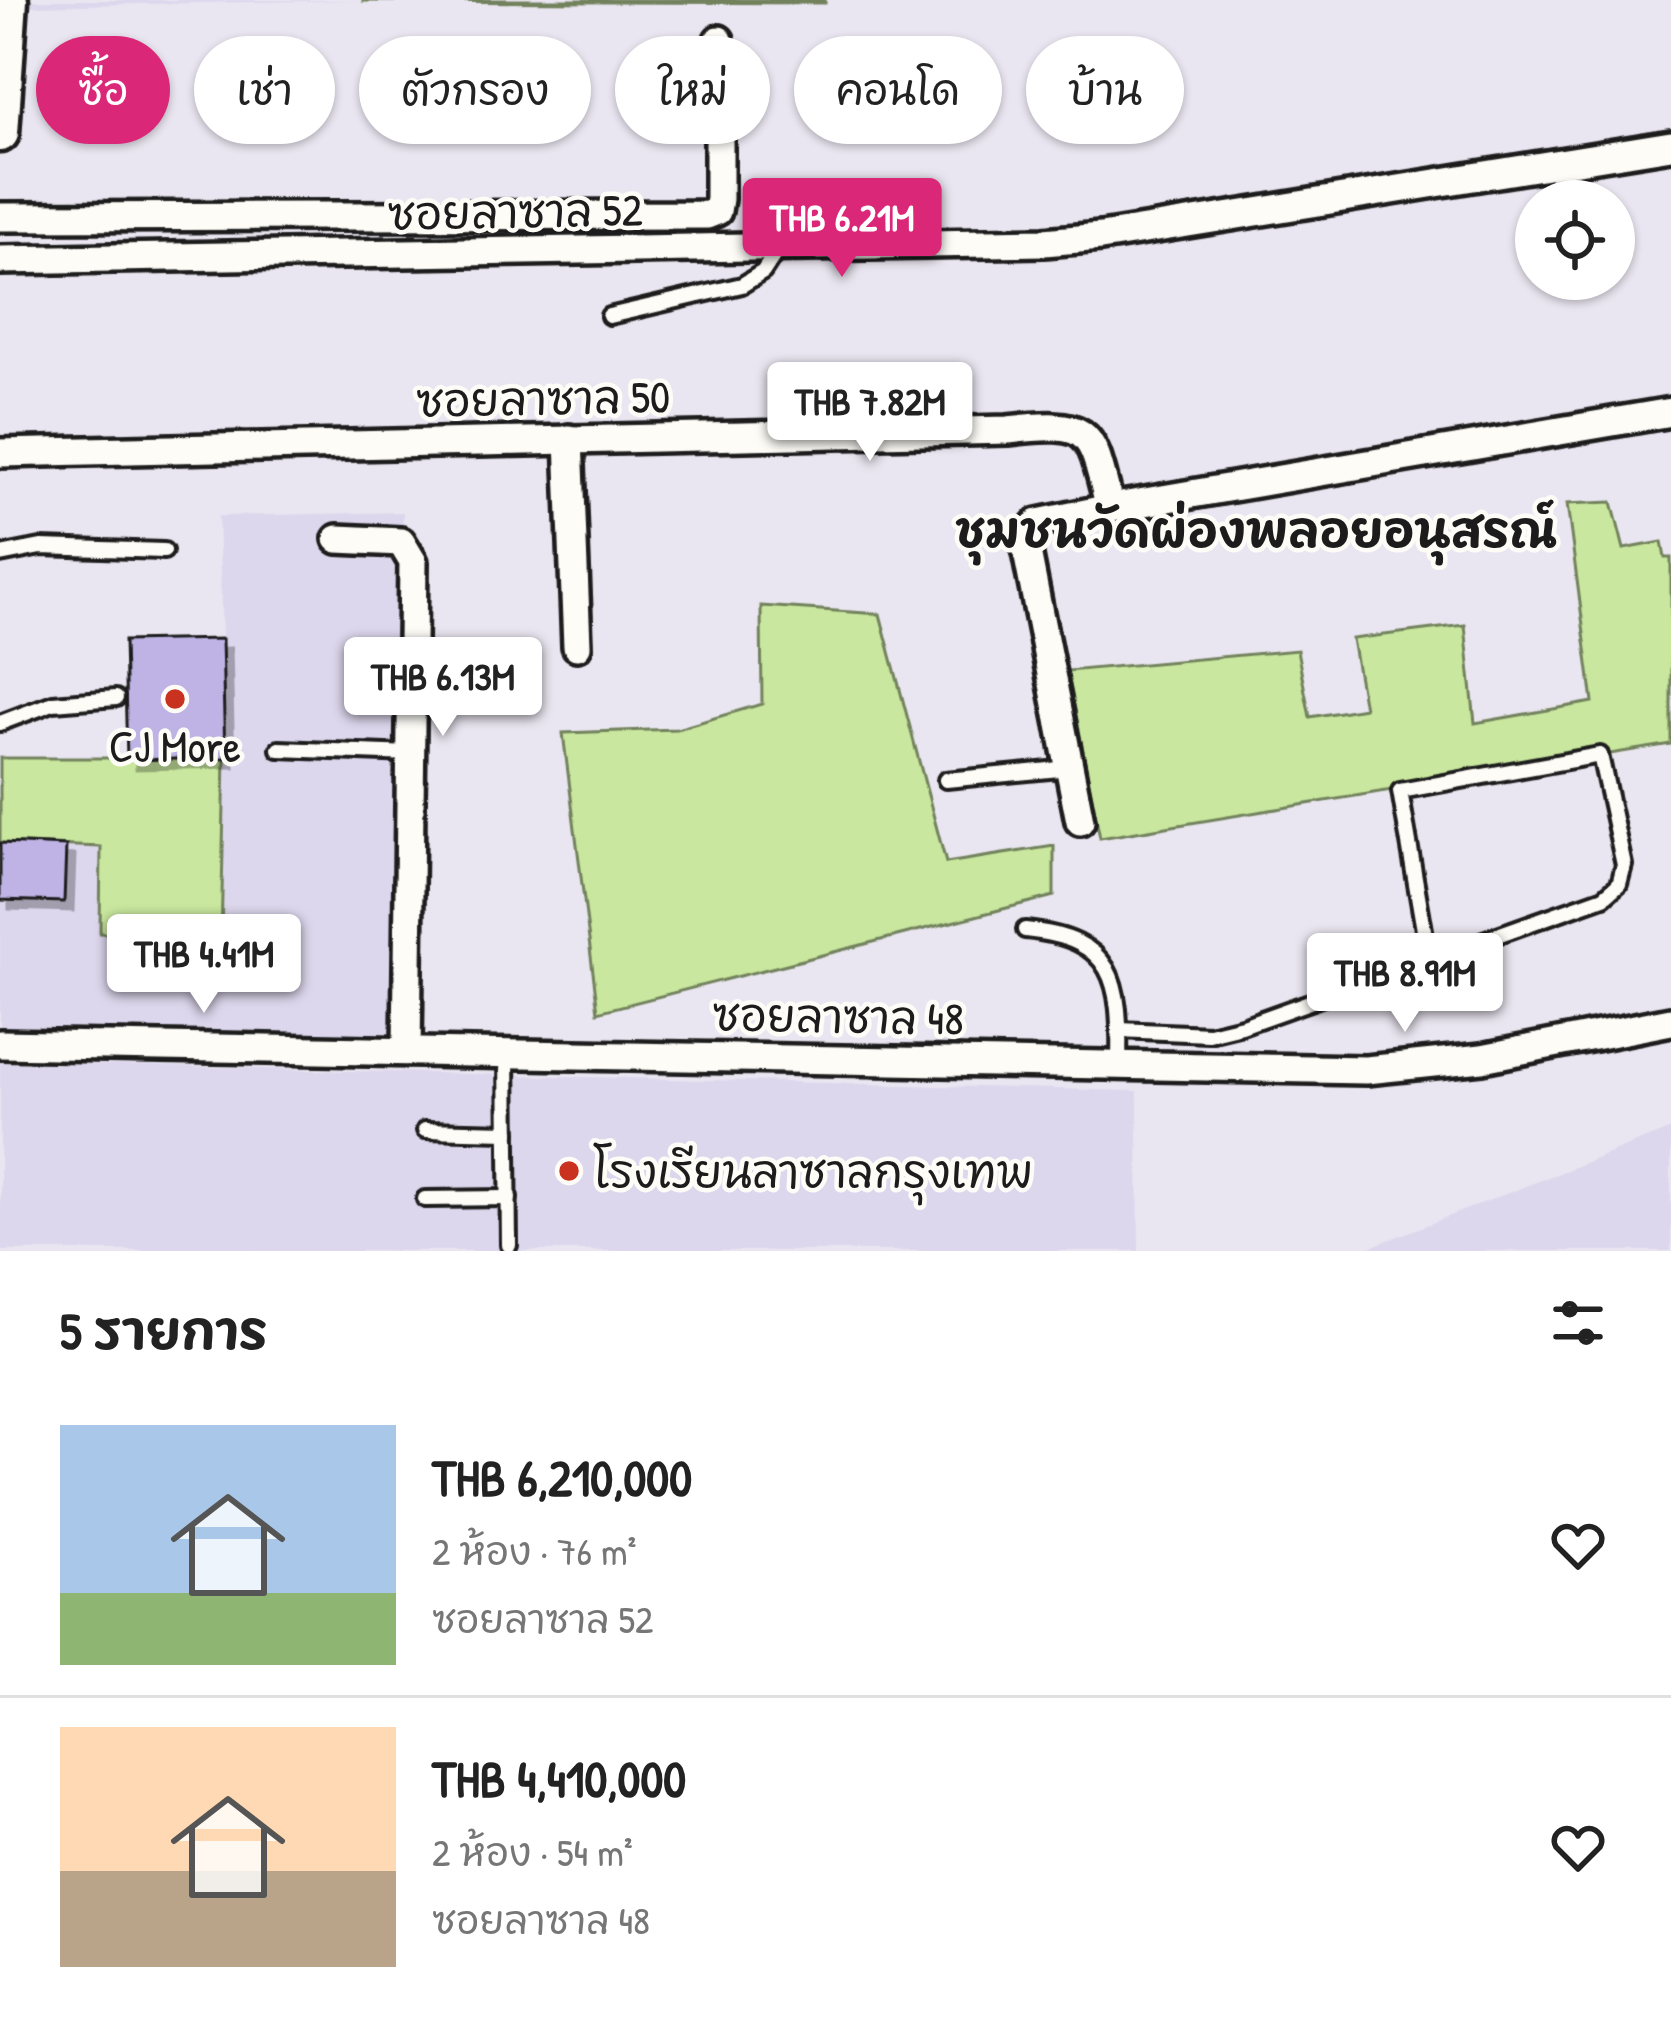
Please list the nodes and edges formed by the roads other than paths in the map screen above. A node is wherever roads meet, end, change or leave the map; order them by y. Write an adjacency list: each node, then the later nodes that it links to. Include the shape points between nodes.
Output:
1 (4, 3): 2 (street)
2 (0, 133)
3 (719, 144): 5 (street, via 717,211 706,215)
4 (1671, 145): 6 (street, ซอยลาซาล 52, via 1101,237)
5 (0, 217)
6 (778, 249): 7 (street, ซอยลาซาล 52); 8 (lane, via 742,285)
7 (0, 260)
8 (609, 316)
9 (1671, 412): 12 (street)
10 (569, 440): 11 (street, ซอยลาซาล 50); 12 (street, ซอยลาซาล 50, via 1070,427 1092,442); 16 (street)
11 (0, 453)
12 (1110, 508): 21 (street, via 1038,523 1028,534)
13 (338, 539): 20 (street, via 401,542 410,551)
14 (164, 550): 15 (lane, via 41,547)
15 (0, 555)
16 (577, 646)
17 (116, 698): 18 (lane, via 53,704)
18 (0, 723)
19 (279, 749): 20 (lane)
20 (412, 754): 29 (street)
21 (1070, 768): 22 (lane); 23 (street)
22 (946, 780)
23 (1080, 821)
24 (1025, 930): 27 (lane, via 1098,952)
25 (1429, 959): 25 (lane, via 1400,791 1600,755 1624,866 1619,884); 27 (lane, via 1209,1034)
26 (1671, 1021): 31 (street, ซอยลาซาล 48, via 1482,1058 1366,1070)
27 (1120, 1030): 31 (lane)
28 (0, 1044): 29 (street, ซอยลาซาล 48)
29 (407, 1051): 30 (street, ซอยลาซาล 48)
30 (507, 1053): 31 (street, ซอยลาซาล 48); 33 (lane)
31 (1118, 1062)
32 (425, 1130): 33 (lane)
33 (508, 1132): 34 (lane)
34 (509, 1198): 35 (lane); 36 (lane)
35 (425, 1199)
36 (509, 1245)

